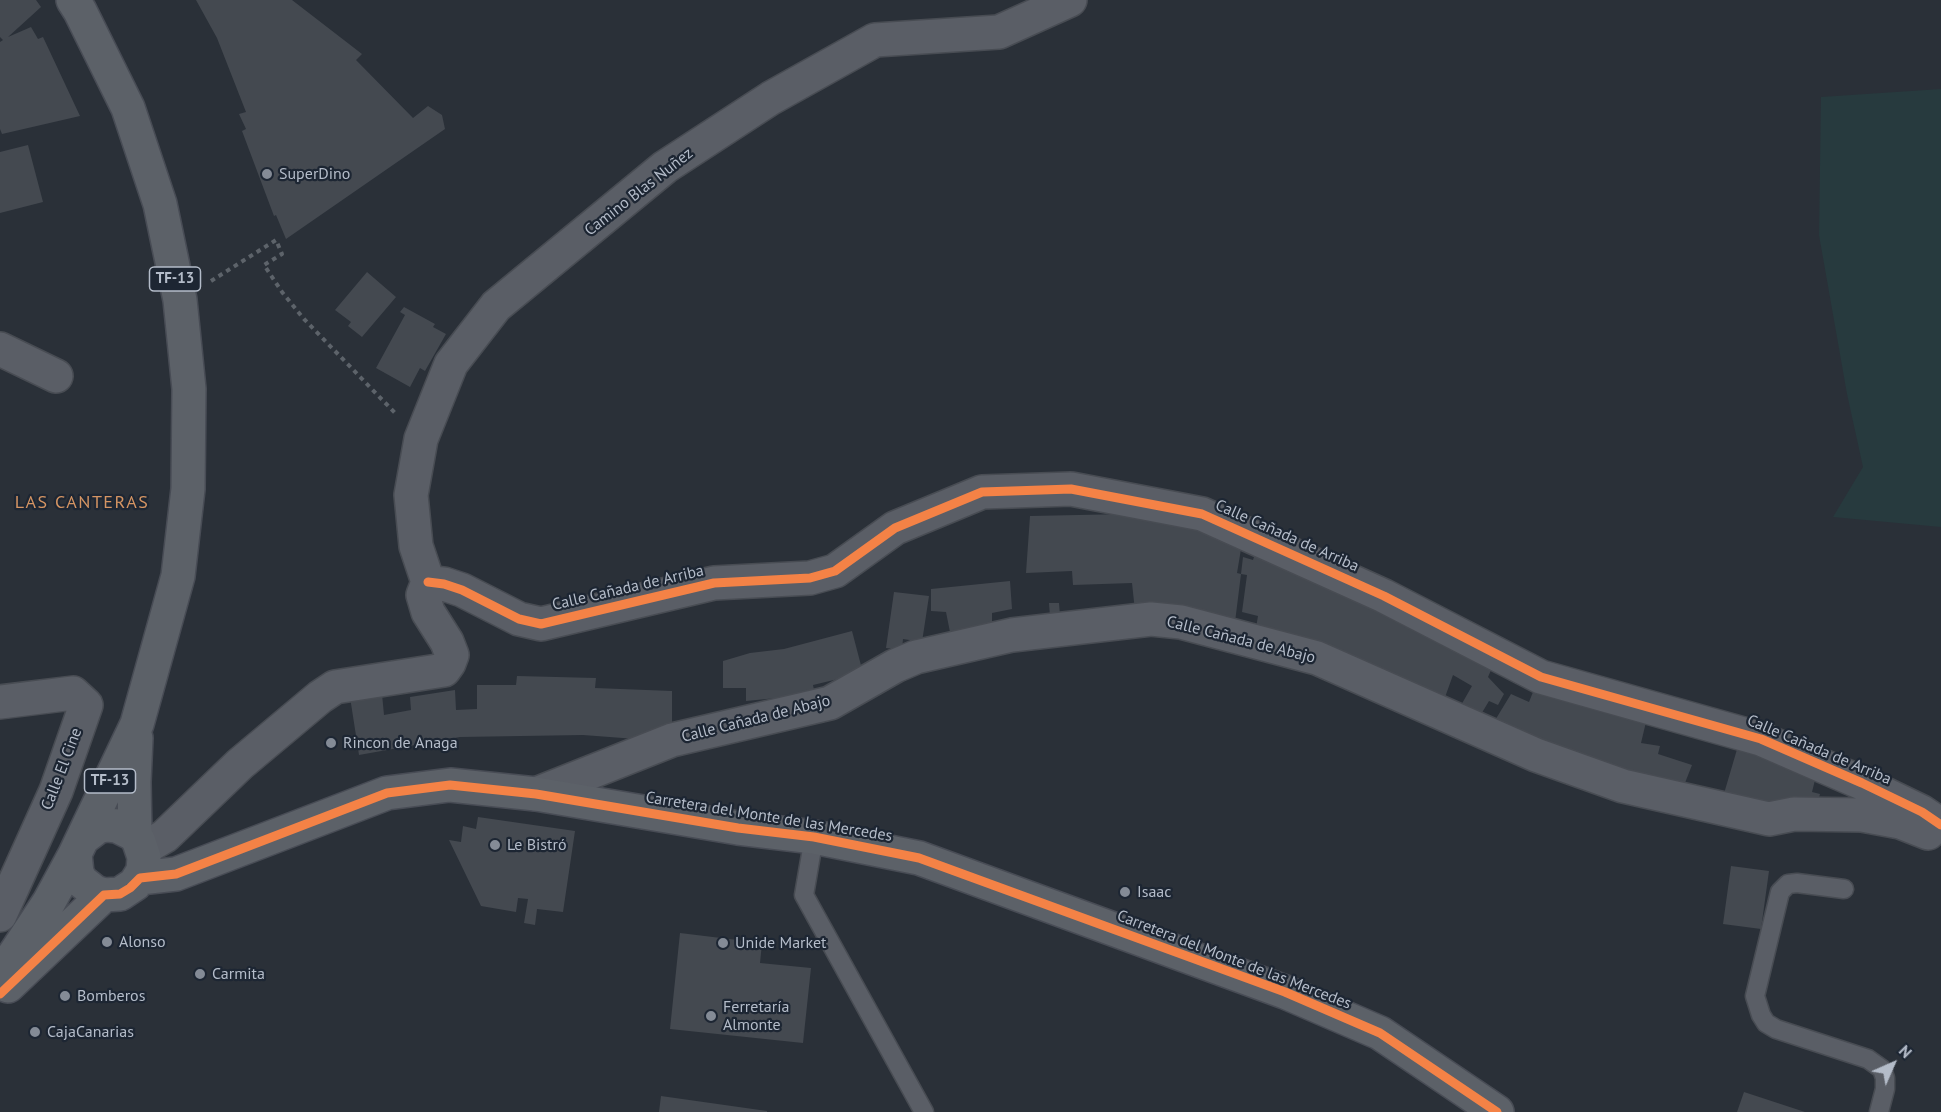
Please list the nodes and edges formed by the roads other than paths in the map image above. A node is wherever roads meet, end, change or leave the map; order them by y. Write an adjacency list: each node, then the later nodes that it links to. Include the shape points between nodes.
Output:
1 (73, 0): 7 (main road, TF-13, via 128,108 160,204 180,300 189,389 187,500 178,576)
2 (1070, 0): 5 (street, Camino Blas Nuñez, via 999,32 875,40 771,98 665,167 496,306 452,364 421,439 411,495 416,546)
3 (0, 349): 4 (street)
4 (56, 376)
5 (428, 582): 9 (street, Calle Cañada de Arriba, via 462,590 519,619 541,624 714,583 810,578 835,571 895,528 982,492 1071,489 1202,514 1384,596 1541,677 1761,739 1922,812); 12 (street, via 423,595 428,612 452,655 444,670 335,687 240,764 165,836)
6 (0, 702): 15 (street, Calle El Cine, via 73,693 86,705 56,791)
7 (136, 724): 11 (main road, TF-13); 12 (main road, TF-13, via 134,782)
8 (536, 794): 9 (street, Calle Cañada de Abajo, via 672,740 830,703 916,657 1012,635 1151,619 1181,622 1317,658 1536,755 1623,786 1769,819 1794,814 1862,815 1900,822 1927,833); 10 (main road, Carretera del Monte de las Mercedes); 12 (main road, Carretera del Monte de las Mercedes, via 450,785 387,793 176,874)
9 (1941, 827)
10 (814, 837): 18 (lane, via 804,895); 19 (main road, Carretera del Monte de las Mercedes, via 919,858 1285,992 1380,1033)
11 (79, 846): 12 (main road, via 99,826 117,826); 14 (main road, via 77,873 81,881); 16 (main road, TF-13)
12 (139, 854): 14 (main road, via 130,888 120,894)
13 (1844, 890): 20 (lane, via 1797,883 1788,884 1780,892 1755,996 1766,1023 1776,1029 1868,1059 1882,1069 1885,1089)
14 (104, 895): 17 (main road)
15 (0, 915)
16 (0, 980)
17 (0, 994)
18 (924, 1112)
19 (1497, 1112)
20 (1879, 1112)

